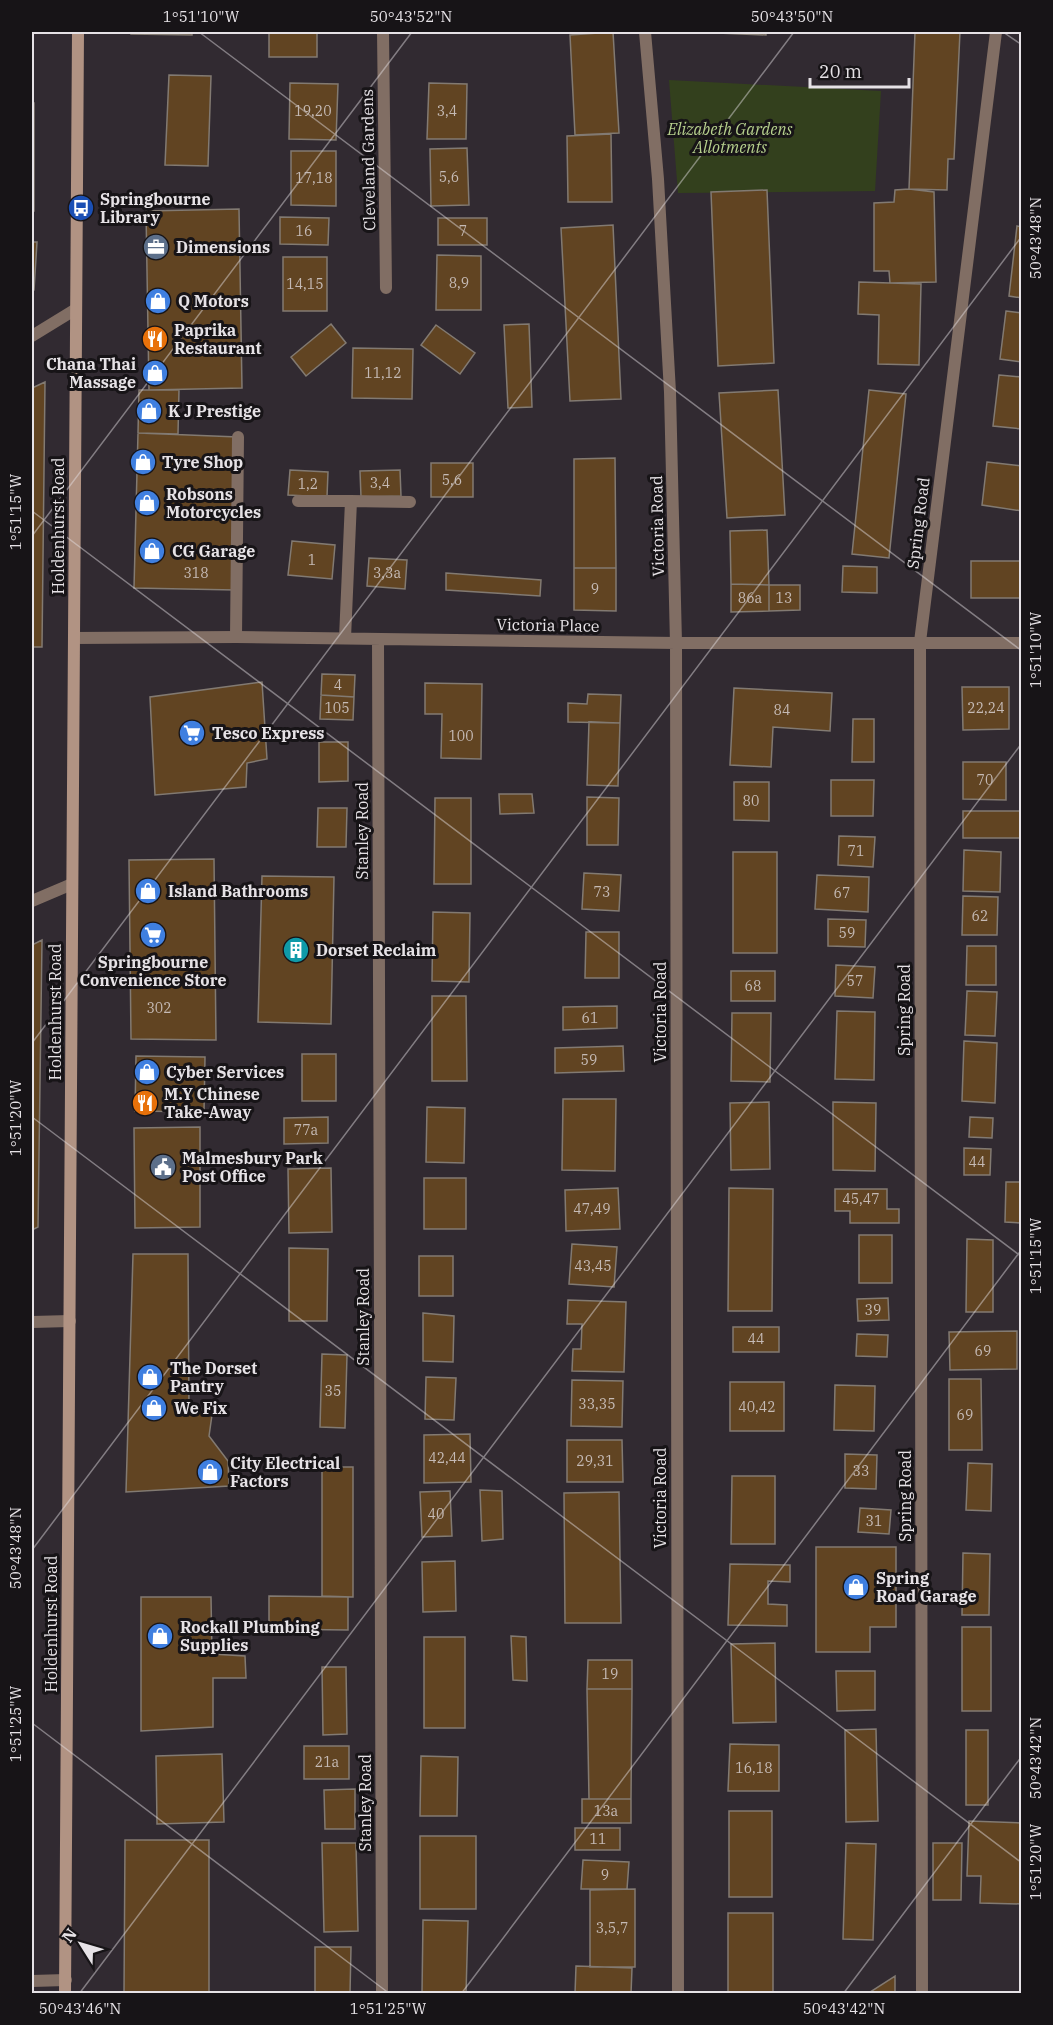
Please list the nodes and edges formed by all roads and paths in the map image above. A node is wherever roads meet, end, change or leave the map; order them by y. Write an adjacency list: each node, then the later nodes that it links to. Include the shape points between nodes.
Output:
1 (78, 32): 6 (street, Holdenhurst Road)
2 (383, 32): 5 (street, Cleveland Gardens)
3 (645, 32): 17 (street, Victoria Road, via 670,393)
4 (996, 32): 16 (street, Spring Road)
5 (386, 288)
6 (76, 309): 7 (street); 13 (street, Holdenhurst Road)
7 (32, 336)
8 (238, 437): 12 (street)
9 (298, 501): 10 (street)
10 (351, 501): 11 (street); 14 (street)
11 (410, 502)
12 (236, 637): 13 (street, Victoria Place); 14 (street, Victoria Place)
13 (74, 638): 19 (street, Holdenhurst Road)
14 (345, 638): 15 (street, Victoria Place)
15 (378, 640): 17 (street, Victoria Place); 26 (street, Stanley Road)
16 (920, 642): 17 (street, Victoria Place); 18 (street, Victoria Place); 28 (street, Spring Road)
17 (676, 643): 27 (street, Victoria Road)
18 (1022, 643)
19 (72, 884): 20 (street); 21 (street, Holdenhurst Road)
20 (32, 901)
21 (69, 1321): 22 (street); 23 (street, Holdenhurst Road)
22 (32, 1322)
23 (66, 1980): 24 (street); 25 (street, Holdenhurst Road)
24 (32, 1981)
25 (65, 1994)
26 (382, 1994)
27 (678, 1994)
28 (922, 1994)

